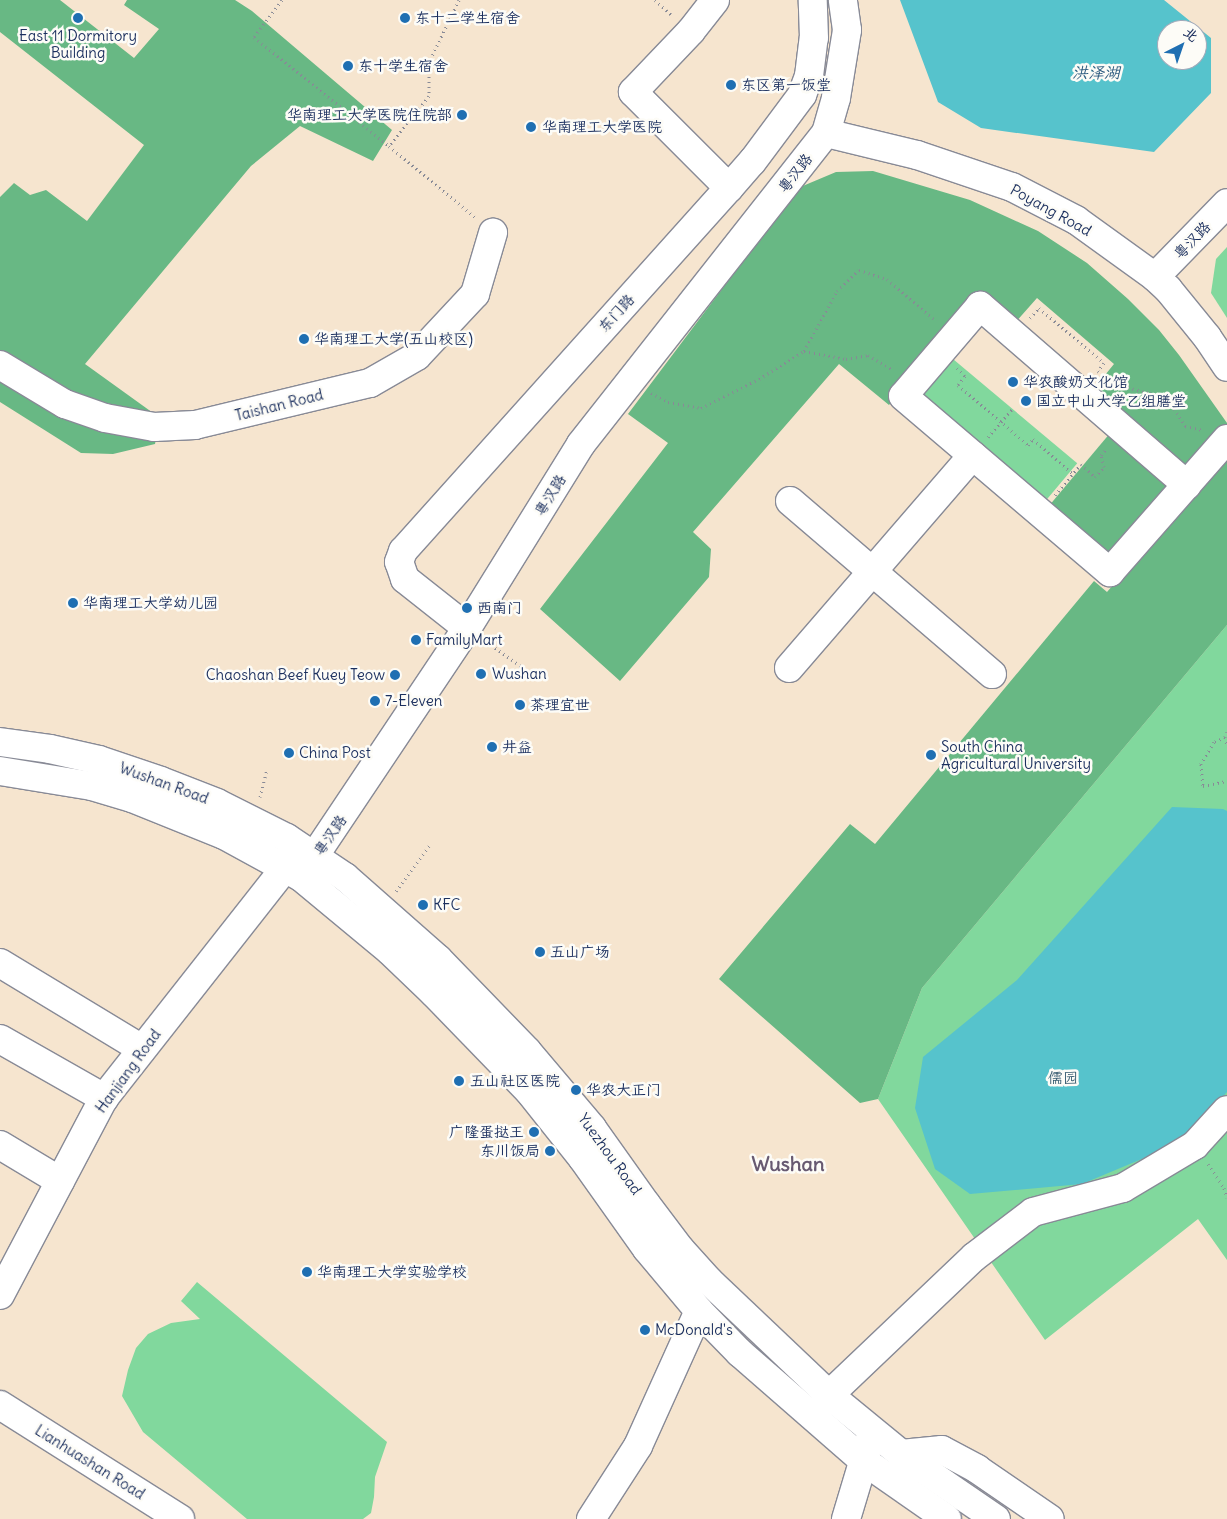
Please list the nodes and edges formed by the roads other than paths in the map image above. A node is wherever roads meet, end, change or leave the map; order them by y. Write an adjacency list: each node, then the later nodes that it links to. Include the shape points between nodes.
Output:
1 (715, 0): 5 (street, via 691,32 633,92)
2 (813, 0): 5 (street, 东门路, via 814,38 809,76 802,95)
3 (843, 0): 4 (street, via 847,30 836,98)
4 (826, 132): 8 (street, Poyang Road, via 917,155 1012,187 1076,220); 16 (street, 粤汉路, via 581,444)
5 (729, 188): 16 (street, 东门路, via 403,550 399,562 405,579)
6 (1227, 203): 8 (street, 粤汉路)
7 (493, 233): 9 (street, Taishan Road, via 475,294 418,356 370,383 195,425 154,427 105,418 65,404)
8 (1155, 277): 10 (street, Poyang Road, via 1207,337)
9 (0, 365)
10 (1227, 367)
11 (1218, 434): 13 (street)
12 (973, 455): 13 (street, via 1110,572); 13 (street, via 903,396 980,306); 15 (street)
13 (1187, 485)
14 (790, 501): 15 (street)
15 (872, 571): 17 (street); 18 (street)
16 (467, 628): 21 (street, 粤汉路)
17 (789, 668)
18 (992, 674)
19 (0, 742): 21 (street, Wushan Road, via 99,760 161,781 253,821)
20 (0, 771): 21 (street, Wushan Road, via 92,786 132,798)
21 (301, 867): 24 (street, Hanjiang Road); 30 (street, Yuezhou Road, via 434,993 529,1091 583,1159 647,1249); 31 (street, Yuezhou Road, via 345,877 482,1004 592,1128 680,1249 709,1281)
22 (0, 963): 24 (street)
23 (0, 1039): 25 (street)
24 (142, 1050): 25 (street, Hanjiang Road)
25 (104, 1098): 28 (street, Hanjiang Road)
26 (1227, 1110): 31 (street, via 1195,1144 1123,1188 1033,1212 974,1257)
27 (0, 1146): 28 (street)
28 (60, 1181): 29 (street, Hanjiang Road)
29 (0, 1295)
30 (699, 1311): 34 (street); 36 (street, Yuezhou Road, via 773,1384)
31 (829, 1395): 33 (street, Yuezhou Road)
32 (0, 1405): 37 (street, Lianhuashan Road)
33 (872, 1430): 35 (street, Yuezhou Road); 36 (street)
34 (638, 1446): 38 (street); 39 (street)
35 (901, 1454): 42 (street, Yuezhou Road); 43 (street, via 942,1450 977,1469)
36 (864, 1461): 40 (street); 41 (street, Yuezhou Road)
37 (180, 1519)
38 (590, 1519)
39 (606, 1519)
40 (846, 1519)
41 (947, 1519)
42 (996, 1519)
43 (1050, 1519)

